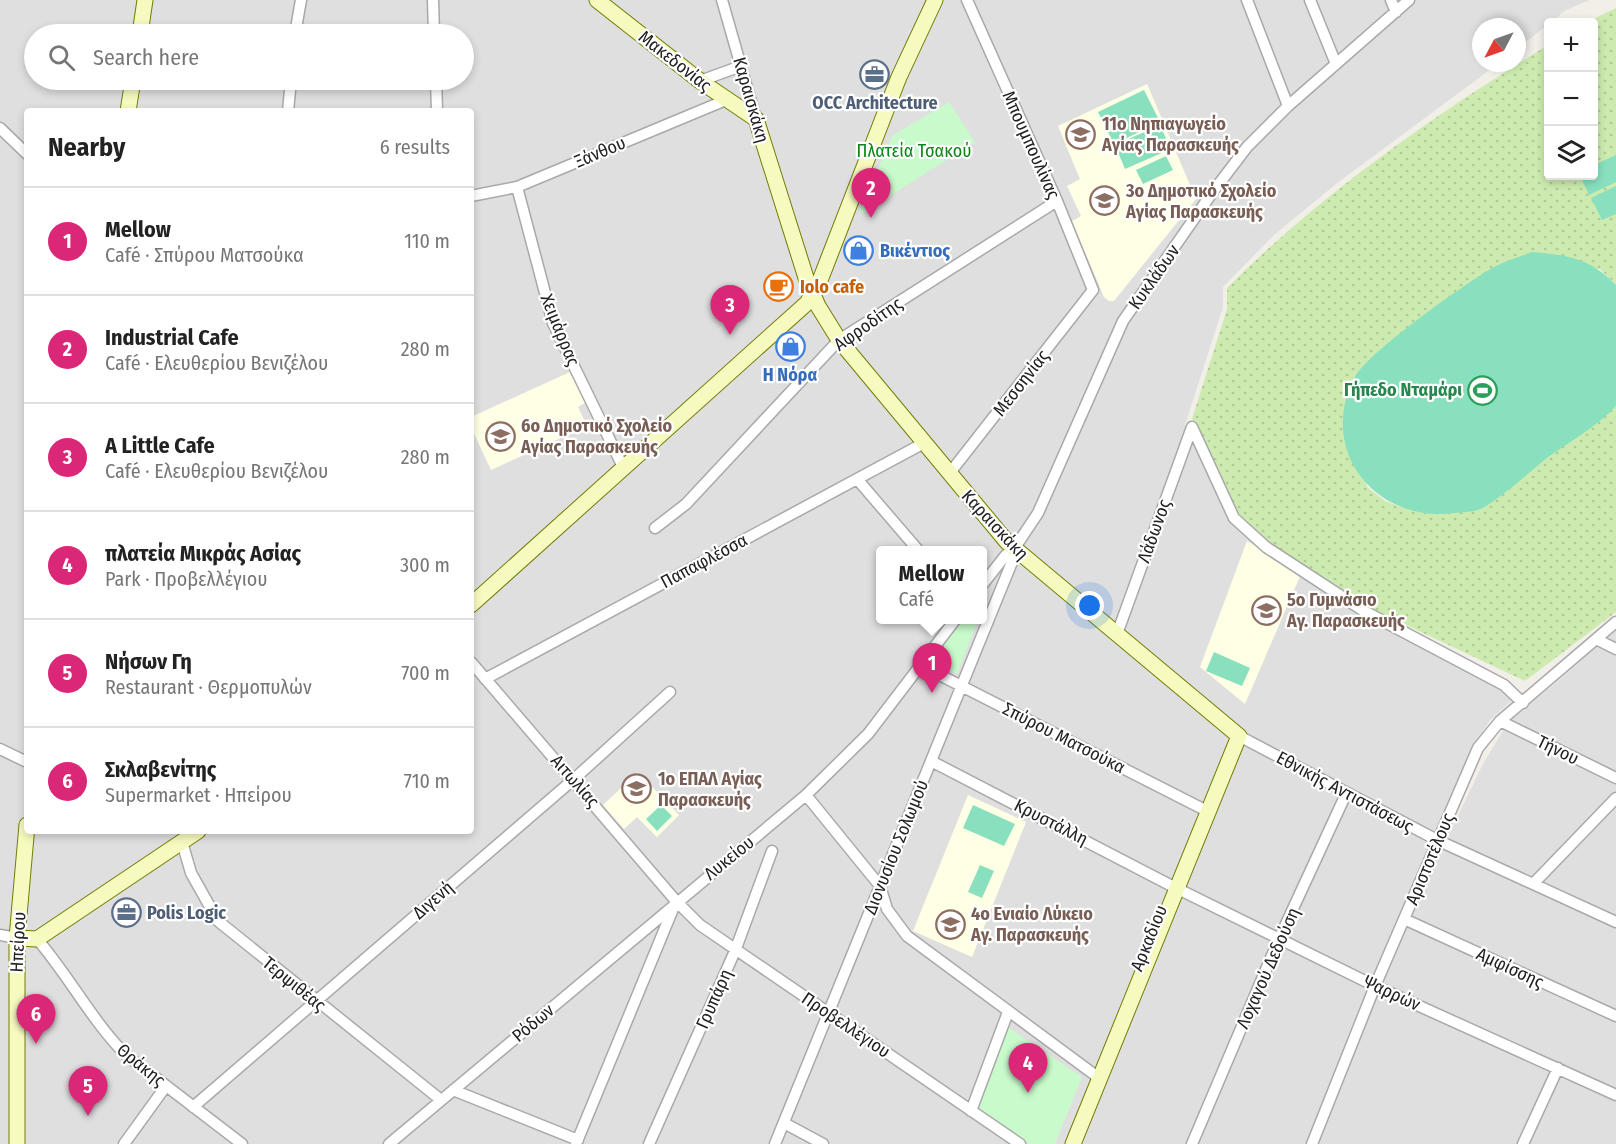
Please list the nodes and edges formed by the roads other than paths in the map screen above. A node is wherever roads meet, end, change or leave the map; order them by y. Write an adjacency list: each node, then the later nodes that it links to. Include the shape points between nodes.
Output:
1 (146, 0): 13 (street)
2 (301, 0): 14 (street)
3 (433, 0): 15 (street)
4 (597, 0): 18 (street, Μακεδονίας)
5 (722, 0): 17 (street, Καραισκάκη)
6 (935, 0): 33 (street, via 898,77)
7 (967, 0): 32 (street, Μπουμπουλίνας)
8 (1247, 0): 23 (street)
9 (1310, 0): 16 (street)
10 (1391, 0): 12 (street)
11 (1409, 0): 12 (street, Κυκλάδων)
12 (1396, 12): 16 (street, Κυκλάδων)
13 (142, 24)
14 (297, 24)
15 (434, 24)
16 (1336, 64): 23 (street, Κυκλάδων)
17 (741, 66): 18 (street); 27 (street, Καραισκάκη)
18 (700, 81): 22 (street, Μακεδονίας)
19 (131, 90): 24 (street)
20 (290, 90): 25 (street)
21 (436, 90): 26 (street)
22 (726, 100): 27 (street, Μακεδονίας); 30 (street, Ξάνθου)
23 (1288, 106): 42 (street, Κυκλάδων, via 1247,147 1123,321 1038,513)
24 (128, 108)
25 (288, 108)
26 (437, 108)
27 (756, 119): 33 (street, Καραισκάκη, via 805,268)
28 (0, 129): 29 (street)
29 (24, 151)
30 (517, 187): 31 (street, Ξάνθου); 37 (street, Χειμάρρας, via 553,323)
31 (474, 195)
32 (1057, 201): 34 (street, Μπουμπουλίνας); 35 (street, Αφροδίτης)
33 (816, 288): 35 (street, Καραισκάκη); 37 (street, via 802,309)
34 (1093, 290): 38 (street, Μεσσηνίας)
35 (839, 340): 36 (street, Καραισκάκη); 40 (street, Αφροδίτης, via 686,504)
36 (924, 443): 38 (street, Καραισκάκη); 39 (street, Παπαφλέσσα)
37 (623, 466): 44 (street)
38 (949, 474): 42 (street, Καραισκάκη)
39 (857, 479): 41 (street); 52 (street, Παπαφλέσσα)
40 (654, 528)
41 (915, 546)
42 (1014, 549): 43 (street); 47 (street, Καραισκάκη); 53 (street, Διονυσίου Σολωμού)
43 (987, 579)
44 (474, 602)
45 (1616, 622): 48 (street, Αριστοτέλους)
46 (953, 624): 51 (street, Λυκείου)
47 (1117, 634): 55 (street, Λάδωνος, via 1192,428 1234,518 1266,547 1364,611 1504,685); 57 (street, Καραισκάκη)
48 (1596, 639): 49 (street); 55 (street, Αριστοτέλους)
49 (1616, 649)
50 (474, 666): 52 (street, Αιτωλίας)
51 (922, 666): 53 (street, Σπύρου Ματσούκα); 64 (street, Λυκείου, via 868,734)
52 (485, 679): 62 (street, Αιτωλίας)
53 (962, 687): 60 (street, Διονυσίου Σολωμού); 66 (street, Σπύρου Ματσούκα)
54 (670, 692): 62 (street, Διγενή)
55 (1523, 703): 56 (street, Αριστοτέλους)
56 (1500, 721): 61 (street, Τήνου); 69 (street, Αριστοτέλους, via 1478,748)
57 (1235, 733): 63 (street, Εθνικής Αντιστάσεως); 66 (street, Αρκαδίου)
58 (0, 749): 59 (street)
59 (24, 761)
60 (931, 761): 72 (street, Διονυσίου Σολωμού); 73 (street, Κρυστάλλη)
61 (1616, 778)
62 (574, 779): 74 (street, Αιτωλίας); 83 (street, Διγενή)
63 (1346, 794): 69 (street, Εθνικής Αντιστάσεως); 80 (street, Λοχαγού Δεδούση)
64 (806, 795): 72 (street); 74 (street, Λυκείου)
65 (1616, 798): 71 (street)
66 (1204, 809): 73 (street, Αρκαδίου)
67 (26, 834): 78 (street, Ηπείρου)
68 (191, 835): 79 (street); 83 (street, Τερψιθέας, via 191,873 218,921)
69 (1437, 840): 71 (street, Εθνικής Αντιστάσεως); 75 (street, Αριστοτέλους)
70 (772, 851): 81 (street, Γρυπάρη)
71 (1534, 884): 76 (street, Εθνικής Αντιστάσεως)
72 (880, 886): 84 (street, Διονυσίου Σολωμού); 85 (street, via 887,909 908,936)
73 (1173, 887): 80 (street, Ψαρρών); 88 (street, Αρκαδίου)
74 (676, 901): 81 (street, Προβελλέγιου); 90 (street, Ρόδων); 97 (street, Λυκείου)
75 (1404, 919): 82 (street, Αριστοτέλους); 86 (street, Αμφίσσης)
76 (1616, 922)
77 (0, 935): 78 (street)
78 (17, 938): 79 (street); 96 (street, Ηπείρου)
79 (37, 939): 89 (street, Θράκης, via 111,1041)
80 (1279, 939): 82 (street, Ψαρρών); 107 (street, Λοχαγού Δεδούση)
81 (735, 951): 84 (street, Προβελλέγιου); 101 (street, Γρυπάρη)
82 (1375, 986): 87 (street, Ψαρρών); 108 (street, Αριστοτέλους)
83 (316, 1002): 92 (street, Τερψιθέας); 93 (street, Διγενή)
84 (829, 1012): 94 (street, Προβελλέγιου); 95 (street, Διονυσίου Σολωμού)
85 (1008, 1012): 88 (street); 94 (street)
86 (1616, 1017)
87 (1558, 1068): 91 (street, Ψαρρών); 109 (street)
88 (1097, 1077): 105 (street, Αρκαδίου); 106 (street, Αρκαδίου)
89 (166, 1086): 93 (street, Θράκης); 98 (street)
90 (453, 1090): 92 (street, Ρόδων); 97 (street)
91 (1616, 1095)
92 (441, 1100): 100 (street, Ρόδων)
93 (193, 1107): 99 (street, Θράκης)
94 (971, 1111): 104 (street, Προβελλέγιου)
95 (784, 1124): 102 (street, Διονυσίου Σολωμού); 103 (street)
96 (13, 1140)
97 (577, 1142)
98 (124, 1144)
99 (242, 1144)
100 (389, 1144)
101 (649, 1144)
102 (775, 1144)
103 (823, 1144)
104 (1020, 1144)
105 (1065, 1144)
106 (1073, 1144)
107 (1192, 1144)
108 (1312, 1144)
109 (1523, 1144)

